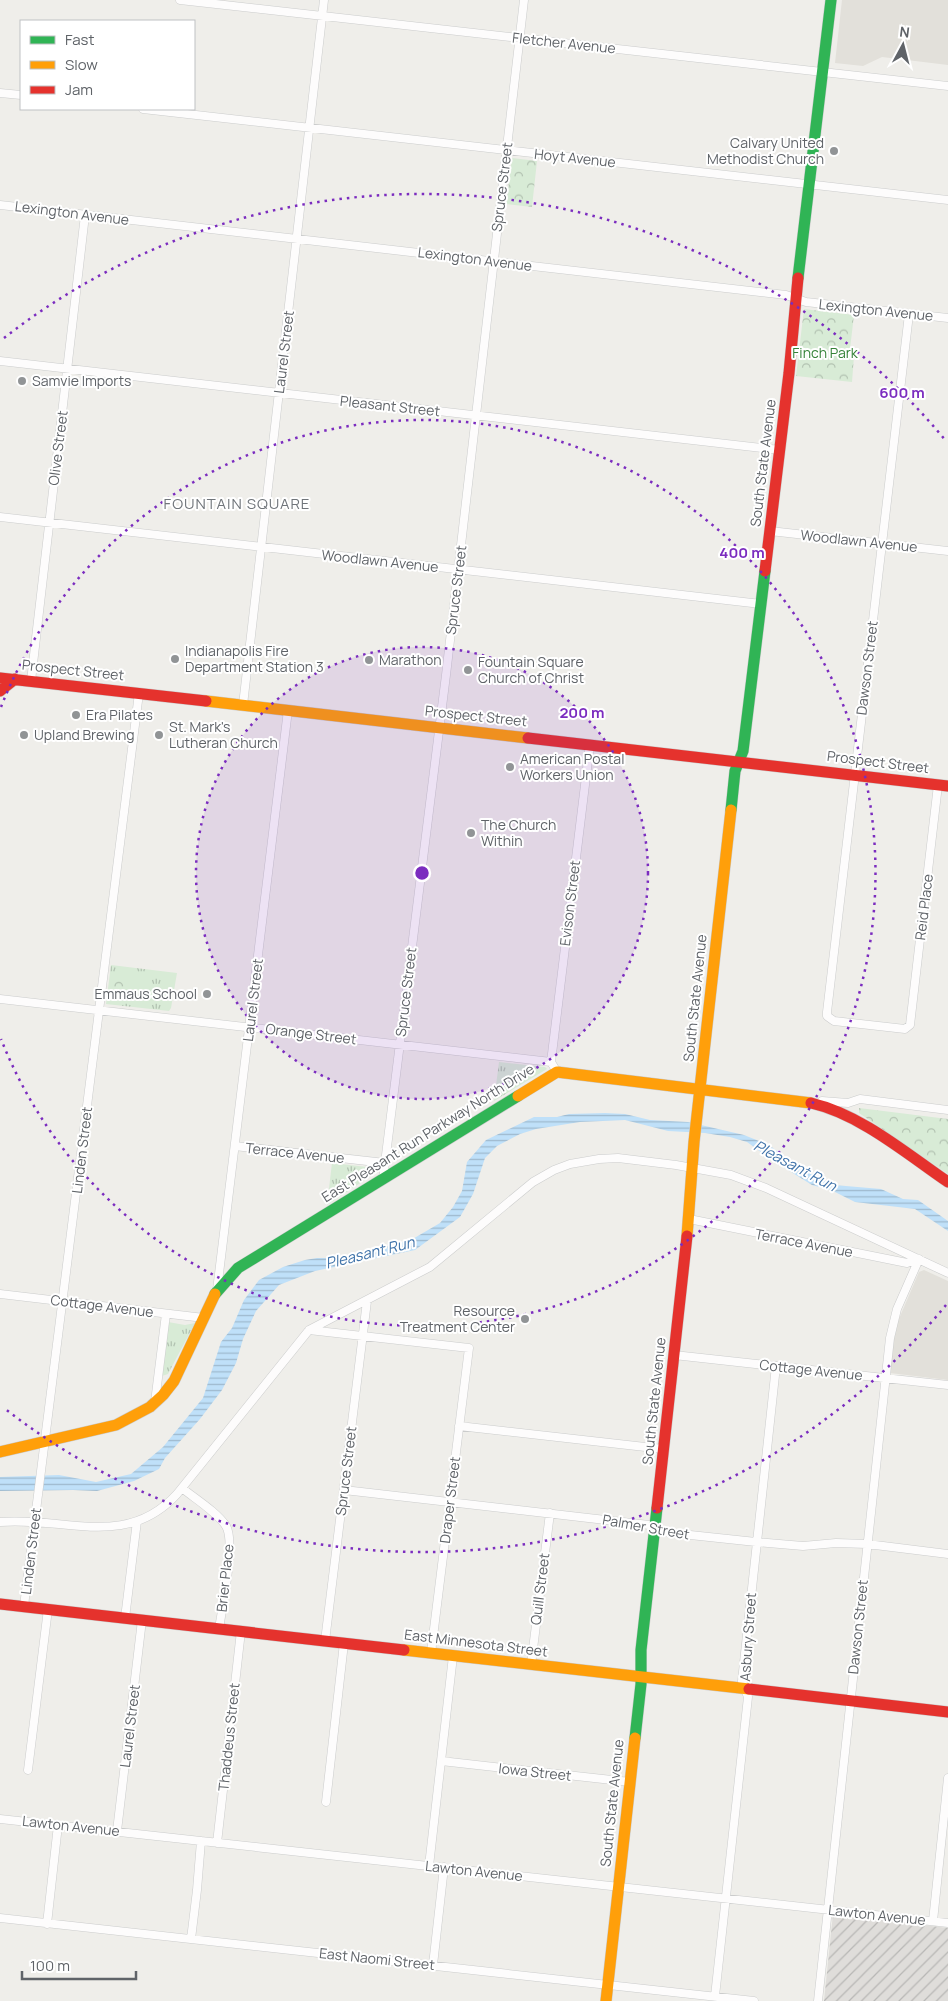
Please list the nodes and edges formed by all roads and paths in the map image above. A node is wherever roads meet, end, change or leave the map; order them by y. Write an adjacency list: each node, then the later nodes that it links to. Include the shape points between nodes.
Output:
1 (180, 0): 5 (street, Fletcher Avenue)
2 (324, 0): 5 (street, Laurel Street)
3 (524, 0): 6 (street, Spruce Street)
4 (831, 0): 7 (street, South State Avenue)
5 (322, 16): 6 (street, Fletcher Avenue); 12 (street, Laurel Street)
6 (520, 38): 7 (street, Fletcher Avenue); 13 (street, Spruce Street)
7 (822, 72): 8 (street, Fletcher Avenue); 14 (street, South State Avenue)
8 (948, 86)
9 (0, 93): 10 (street)
10 (20, 95)
11 (152, 110): 12 (street, Hoyt Avenue)
12 (310, 128): 13 (street, Hoyt Avenue); 18 (street, Laurel Street)
13 (507, 150): 14 (street, Hoyt Avenue); 19 (street, Spruce Street)
14 (809, 184): 15 (street, Hoyt Avenue); 20 (street, South State Avenue)
15 (948, 200)
16 (0, 205): 17 (street, Lexington Avenue)
17 (85, 215): 18 (street, Lexington Avenue); 24 (street, Olive Street)
18 (297, 239): 19 (street, Lexington Avenue); 25 (street, Laurel Street)
19 (494, 262): 20 (street, Lexington Avenue, via 786,295); 26 (street, Spruce Street)
20 (796, 299): 21 (street, Lexington Avenue); 27 (street, South State Avenue)
21 (909, 314): 22 (street, Lexington Avenue); 31 (street, Dawson Street)
22 (948, 318)
23 (0, 361): 24 (street, Pleasant Street)
24 (67, 369): 25 (street, Pleasant Street); 29 (street, Olive Street)
25 (279, 393): 26 (street, Pleasant Street); 32 (street, Laurel Street)
26 (476, 415): 27 (street, Pleasant Street); 34 (street, Spruce Street)
27 (780, 450): 30 (street, South State Avenue)
28 (0, 517): 29 (street, Woodlawn Avenue)
29 (49, 523): 32 (street, Woodlawn Avenue); 38 (street, Olive Street)
30 (770, 531): 31 (street, Woodlawn Avenue); 35 (street, South State Avenue)
31 (882, 543): 33 (street, Woodlawn Avenue); 46 (street, Dawson Street)
32 (261, 547): 34 (street, Woodlawn Avenue); 41 (street, Laurel Street)
33 (948, 551)
34 (458, 570): 35 (street, Woodlawn Avenue); 43 (street, Spruce Street)
35 (760, 604): 45 (street, South State Avenue, via 744,751)
36 (0, 678): 37 (street, Prospect Street)
37 (15, 679): 38 (street, Prospect Street); 39 (street)
38 (31, 680): 40 (street, Prospect Street)
39 (0, 691)
40 (140, 693): 41 (street, Prospect Street); 49 (street, Linden Street)
41 (243, 705): 42 (street, Prospect Street)
42 (288, 710): 43 (street, Prospect Street); 50 (street, Laurel Street)
43 (439, 727): 44 (street, Prospect Street); 52 (street, Spruce Street)
44 (590, 744): 45 (street, Prospect Street); 53 (street, Evison Street)
45 (739, 761): 46 (street, Prospect Street); 54 (street, South State Avenue)
46 (855, 774): 47 (street, Prospect Street); 51 (street, Dawson Street, via 827,1016)
47 (943, 785): 51 (street, Reid Place)
48 (0, 999): 49 (street, Orange Street)
49 (99, 1010): 50 (street, Orange Street); 68 (street, Linden Street)
50 (249, 1027): 52 (street, Orange Street); 57 (street, Laurel Street)
51 (908, 1028)
52 (399, 1044): 53 (street, Orange Street); 58 (street, Spruce Street)
53 (554, 1067): 54 (street, East Pleasant Run Parkway North Drive); 60 (street, East Pleasant Run Parkway North Drive)
54 (700, 1088): 55 (street, East Pleasant Run Parkway North Drive); 59 (street, South State Avenue)
55 (800, 1100): 56 (street, via 848,1103 860,1100); 61 (street, East Pleasant Run Parkway North Drive, via 826,1106 855,1119)
56 (948, 1110)
57 (235, 1146): 58 (street, Terrace Avenue); 65 (street, Laurel Street)
58 (385, 1163): 60 (street, Spruce Street)
59 (693, 1168): 62 (street, South State Avenue); 63 (street, via 750,1181); 67 (street, via 608,1158 554,1170 533,1182 430,1267)
60 (383, 1179): 65 (street, East Pleasant Run Parkway North Drive, via 246,1262)
61 (948, 1182)
62 (689, 1220): 63 (street, Terrace Avenue, via 907,1263); 73 (street, South State Avenue)
63 (919, 1259): 64 (street); 75 (street, Dawson Street, via 894,1318)
64 (948, 1273)
65 (217, 1290): 70 (street, East Pleasant Run Parkway North Drive)
66 (0, 1294): 68 (street, Cottage Avenue)
67 (367, 1300): 71 (street); 72 (street, Spruce Street)
68 (64, 1302): 69 (street, Cottage Avenue); 79 (street, Linden Street)
69 (166, 1314): 70 (street, Cottage Avenue); 77 (street)
70 (204, 1318): 77 (street, East Pleasant Run Parkway North Drive, via 177,1375)
71 (309, 1330): 72 (street); 82 (street)
72 (363, 1336): 78 (street, Draper Street, via 468,1348); 83 (street, Spruce Street)
73 (674, 1355): 74 (street, Cottage Avenue); 80 (street, South State Avenue)
74 (776, 1366): 75 (street, Cottage Avenue); 90 (street, Asbury Street)
75 (886, 1378): 76 (street, Cottage Avenue); 91 (street, Dawson Street)
76 (948, 1385)
77 (155, 1402): 79 (street, East Pleasant Run Parkway North Drive, via 116,1424)
78 (459, 1426): 80 (street); 84 (street, Draper Street)
79 (46, 1442): 81 (street, East Pleasant Run Parkway North Drive); 87 (street, Linden Street)
80 (664, 1449): 89 (street, South State Avenue)
81 (0, 1452)
82 (182, 1488): 88 (street, via 161,1508); 98 (street, Brier Place, via 220,1519 228,1530 230,1546)
83 (344, 1490): 84 (street, Palmer Street); 100 (street, Spruce Street)
84 (450, 1502): 85 (street, Palmer Street); 102 (street, Draper Street)
85 (550, 1513): 89 (street, Palmer Street); 104 (street, Quill Street)
86 (0, 1522): 87 (street)
87 (35, 1522): 88 (street, via 100,1528); 94 (street, Linden Street)
88 (137, 1522): 96 (street)
89 (655, 1528): 90 (street, Palmer Street, via 662,1532); 105 (street, South State Avenue, via 640,1659)
90 (756, 1542): 91 (street, Palmer Street, via 802,1546); 106 (street, Asbury Street, via 742,1682)
91 (867, 1544): 92 (street, Palmer Street); 107 (street, Dawson Street)
92 (948, 1554)
93 (0, 1604): 94 (street, East Minnesota Street)
94 (24, 1606): 95 (street, East Minnesota Street)
95 (48, 1609): 96 (street, East Minnesota Street); 110 (street, Linden Street)
96 (125, 1618): 97 (street, East Minnesota Street)
97 (142, 1620): 98 (street, East Minnesota Street); 116 (street, Laurel Street)
98 (219, 1629): 99 (street, East Minnesota Street)
99 (241, 1631): 100 (street, East Minnesota Street); 118 (street, Thaddeus Street)
100 (325, 1641): 101 (street, East Minnesota Street)
101 (344, 1643): 102 (street, East Minnesota Street); 113 (street)
102 (432, 1653): 103 (street, East Minnesota Street)
103 (453, 1656): 104 (street, East Minnesota Street); 109 (street)
104 (531, 1664): 105 (street, East Minnesota Street)
105 (641, 1677): 106 (street, East Minnesota Street); 112 (street, South State Avenue)
106 (745, 1689): 107 (street, East Minnesota Street); 122 (street, Asbury Street, via 748,1697)
107 (850, 1701): 108 (street, East Minnesota Street); 123 (street, Dawson Street)
108 (948, 1712)
109 (441, 1761): 112 (street, Iowa Street); 119 (street)
110 (28, 1770)
111 (948, 1778): 125 (street)
112 (630, 1782): 121 (street, South State Avenue)
113 (326, 1802)
114 (0, 1819): 115 (street, Lawton Avenue)
115 (58, 1825): 116 (street, Lawton Avenue); 127 (street)
116 (117, 1831): 117 (street, Lawton Avenue)
117 (201, 1841): 118 (street, Lawton Avenue); 128 (street)
118 (218, 1842): 119 (street, Lawton Avenue)
119 (429, 1866): 120 (street, Lawton Avenue)
120 (444, 1868): 121 (street, Lawton Avenue); 129 (street)
121 (618, 1887): 122 (street, Lawton Avenue); 130 (street, South State Avenue)
122 (726, 1898): 123 (street, Lawton Avenue); 131 (street, Asbury Street)
123 (828, 1910): 125 (street, Lawton Avenue); 134 (street, Dawson Street)
124 (0, 1918): 127 (street, East Naomi Street)
125 (932, 1921): 126 (street, Lawton Avenue)
126 (948, 1923)
127 (47, 1924): 128 (street, East Naomi Street)
128 (191, 1939): 129 (street, East Naomi Street)
129 (433, 1965): 130 (street, East Naomi Street)
130 (607, 1985): 131 (street, East Naomi Street); 132 (street, South State Avenue)
131 (715, 1996): 133 (street, East Naomi Street)
132 (606, 2001)
133 (754, 2001)
134 (818, 2001)

